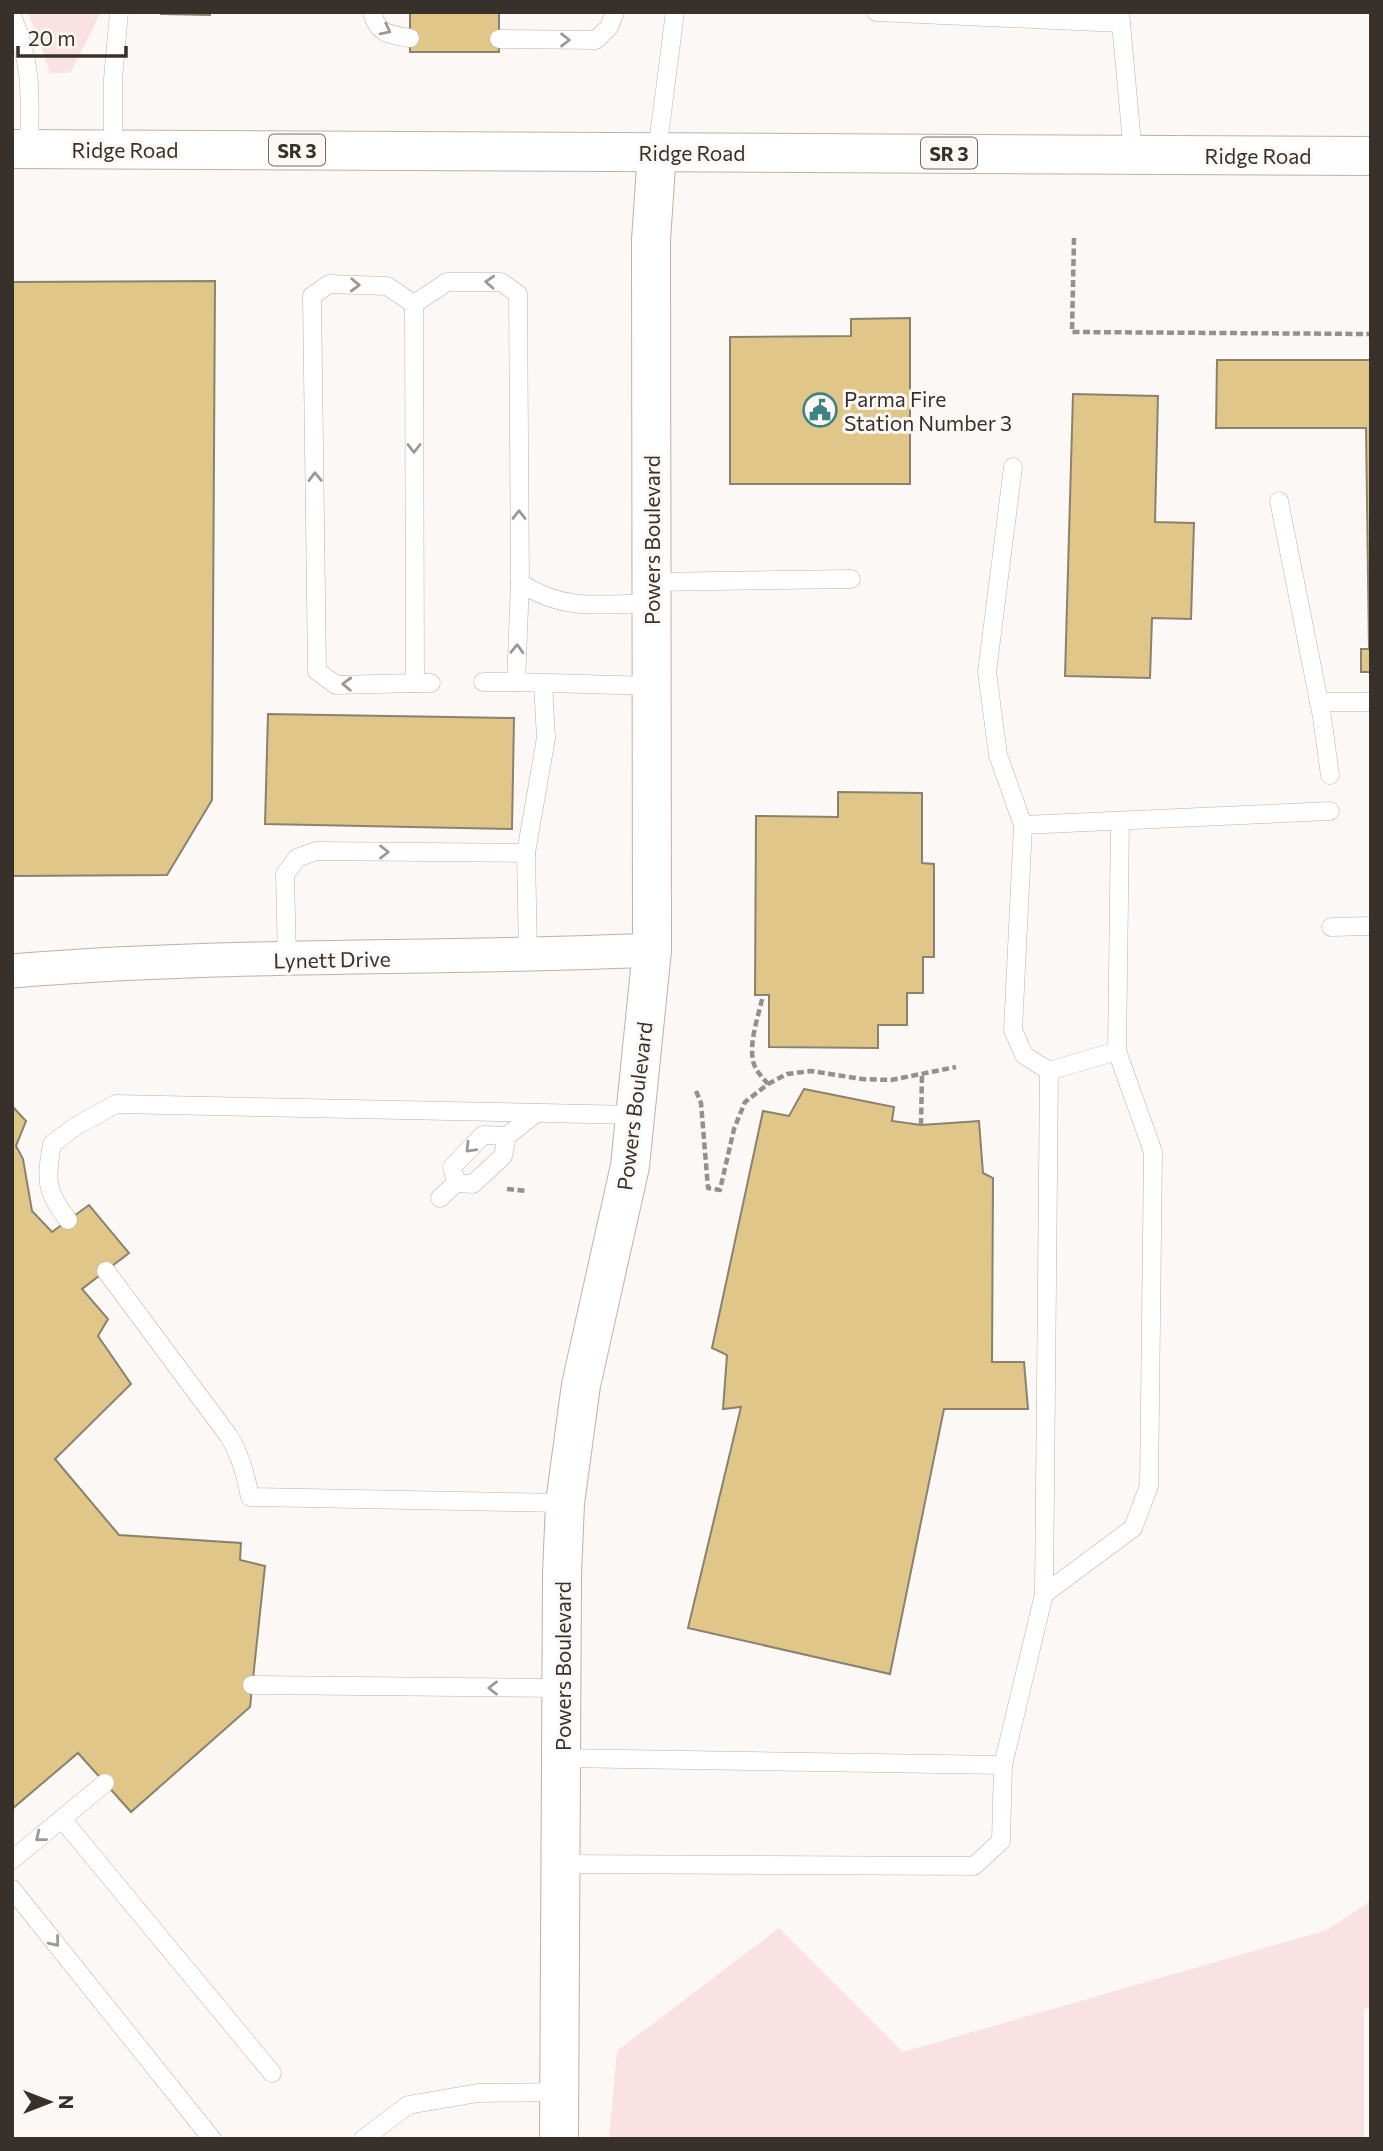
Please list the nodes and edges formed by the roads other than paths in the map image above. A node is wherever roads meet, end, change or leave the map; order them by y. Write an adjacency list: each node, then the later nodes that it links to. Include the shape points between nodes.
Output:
1 (118, 12): 11 (lane)
2 (372, 12): 8 (lane, one-way to 8, via 382,31)
3 (615, 12): 9 (lane, one-way to 3, via 596,40)
4 (675, 12): 12 (lane)
5 (876, 12): 7 (lane)
6 (12, 16): 10 (lane, via 30,78)
7 (1121, 18): 13 (lane)
8 (410, 38)
9 (499, 39)
10 (21, 149): 11 (street, Ridge Road / SR 3)
11 (113, 149): 12 (street, Ridge Road / SR 3)
12 (657, 152): 13 (street, Ridge Road / SR 3); 20 (street, Powers Boulevard, via 651,240)
13 (1133, 154): 14 (street, Ridge Road / SR 3)
14 (1371, 156)
15 (414, 304): 15 (lane, one-way to 15, via 423,683 336,685 317,671 312,296 329,284 387,286); 19 (lane, one-way to 15, via 518,294 501,282 447,282)
16 (1013, 467): 30 (lane, via 987,672 998,755)
17 (1279, 501): 25 (lane)
18 (852, 579): 20 (lane)
19 (520, 583): 20 (lane, via 541,596 573,605); 22 (lane, one-way to 19)
20 (651, 592): 24 (street, Powers Boulevard)
21 (483, 682): 22 (lane)
22 (516, 682): 23 (lane)
23 (543, 683): 24 (lane); 31 (lane, via 547,738)
24 (651, 686): 34 (street, Powers Boulevard)
25 (1320, 702): 26 (lane); 27 (lane)
26 (1371, 702)
27 (1330, 775)
28 (1330, 811): 29 (lane)
29 (1120, 821): 30 (lane); 38 (lane)
30 (1023, 825): 39 (lane, via 1013,1030 1024,1055)
31 (526, 853): 35 (lane); 36 (lane, one-way to 31, via 285,874 297,858 316,851)
32 (1371, 926): 33 (lane)
33 (1331, 927)
34 (652, 950): 35 (street, Lynett Drive); 41 (street, Powers Boulevard)
35 (528, 955): 36 (street, Lynett Drive)
36 (287, 960): 37 (street, Lynett Drive)
37 (12, 971)
38 (1117, 1051): 39 (lane); 48 (lane, via 1153,1152 1149,1486 1133,1528)
39 (1049, 1071): 48 (lane)
40 (536, 1113): 41 (lane); 42 (lane); 45 (lane, via 116,1104 52,1144 46,1177 56,1205)
41 (635, 1115): 47 (street, Powers Boulevard, via 630,1166 581,1385)
42 (507, 1136): 43 (lane, via 503,1156 473,1184); 43 (lane, one-way to 43, via 483,1135 452,1167)
43 (456, 1182): 44 (lane)
44 (440, 1198)
45 (68, 1220)
46 (106, 1271): 47 (lane, via 228,1435 250,1497)
47 (565, 1503): 50 (street, Powers Boulevard)
48 (1044, 1594): 52 (lane)
49 (252, 1685): 50 (lane, one-way to 49)
50 (561, 1688): 51 (street, Powers Boulevard)
51 (561, 1758): 52 (lane); 56 (street, Powers Boulevard)
52 (1003, 1765): 56 (lane, via 1001,1840 974,1866)
53 (105, 1783): 54 (lane)
54 (62, 1819): 55 (lane, one-way to 55); 58 (lane)
55 (12, 1860)
56 (561, 1864): 59 (street, Powers Boulevard)
57 (12, 1889): 60 (lane, one-way to 60)
58 (272, 2073)
59 (559, 2092): 61 (lane, via 478,2093 408,2105); 62 (street, Powers Boulevard)
60 (212, 2139)
61 (363, 2139)
62 (559, 2139)

